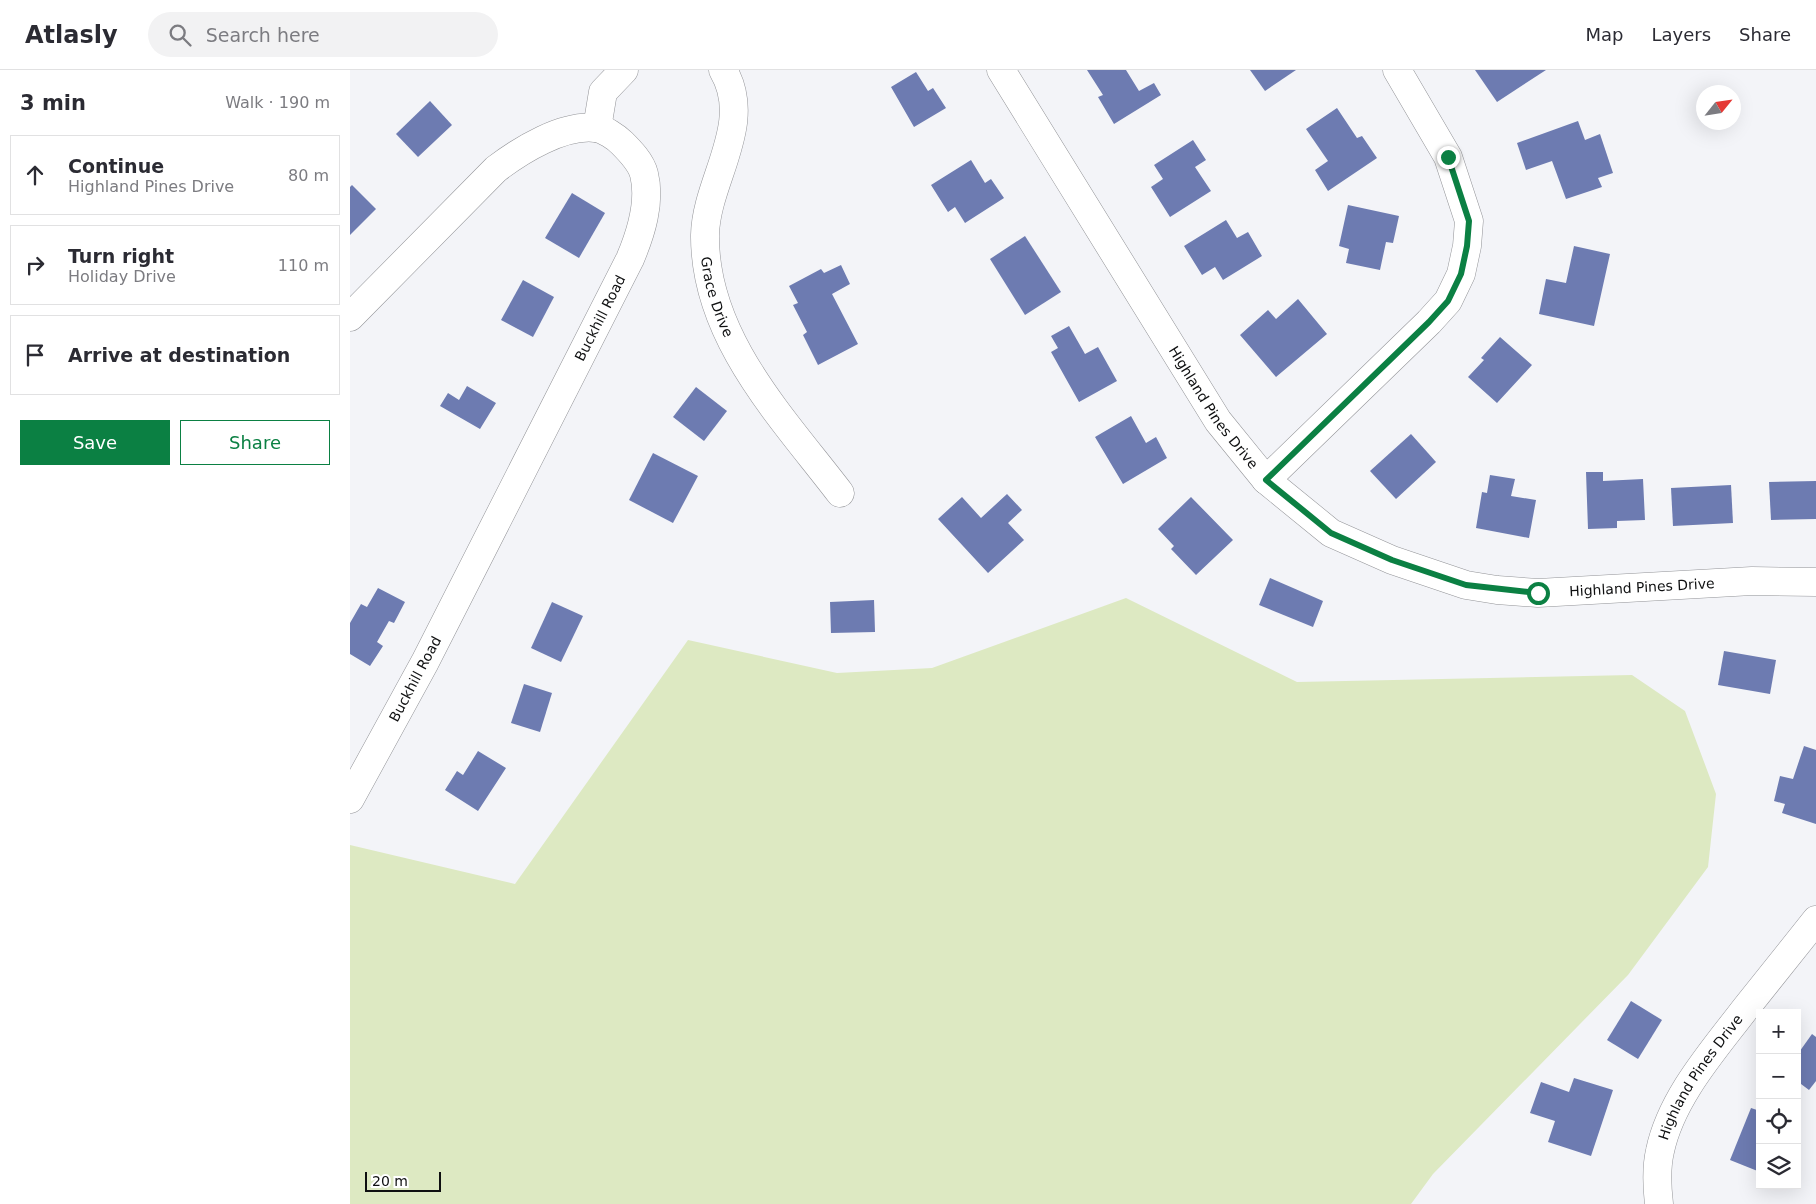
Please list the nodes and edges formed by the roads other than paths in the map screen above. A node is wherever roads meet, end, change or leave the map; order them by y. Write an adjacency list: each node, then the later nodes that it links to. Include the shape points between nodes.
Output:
1 (624, 70): 5 (street, via 603,92)
2 (723, 70): 8 (street, Grace Drive, via 734,101 730,143 709,204 705,235 717,309 749,372)
3 (1001, 70): 7 (street, Highland Pines Drive, via 1218,421)
4 (1397, 70): 7 (street, via 1448,157 1460,190 1469,221 1461,274 1448,301 1429,322)
5 (597, 128): 6 (street, via 568,131 519,151 496,169); 10 (street, Buckhill Road, via 617,138 633,154 644,173 641,233 438,637)
6 (350, 317)
7 (1266, 480): 9 (street, Highland Pines Drive, via 1331,533 1392,560 1466,585 1538,593 1752,582)
8 (840, 493)
9 (1816, 582)
10 (350, 799)
11 (1816, 920): 12 (street, Highland Pines Drive, via 1689,1086 1673,1115 1660,1151 1656,1184)
12 (1659, 1204)

